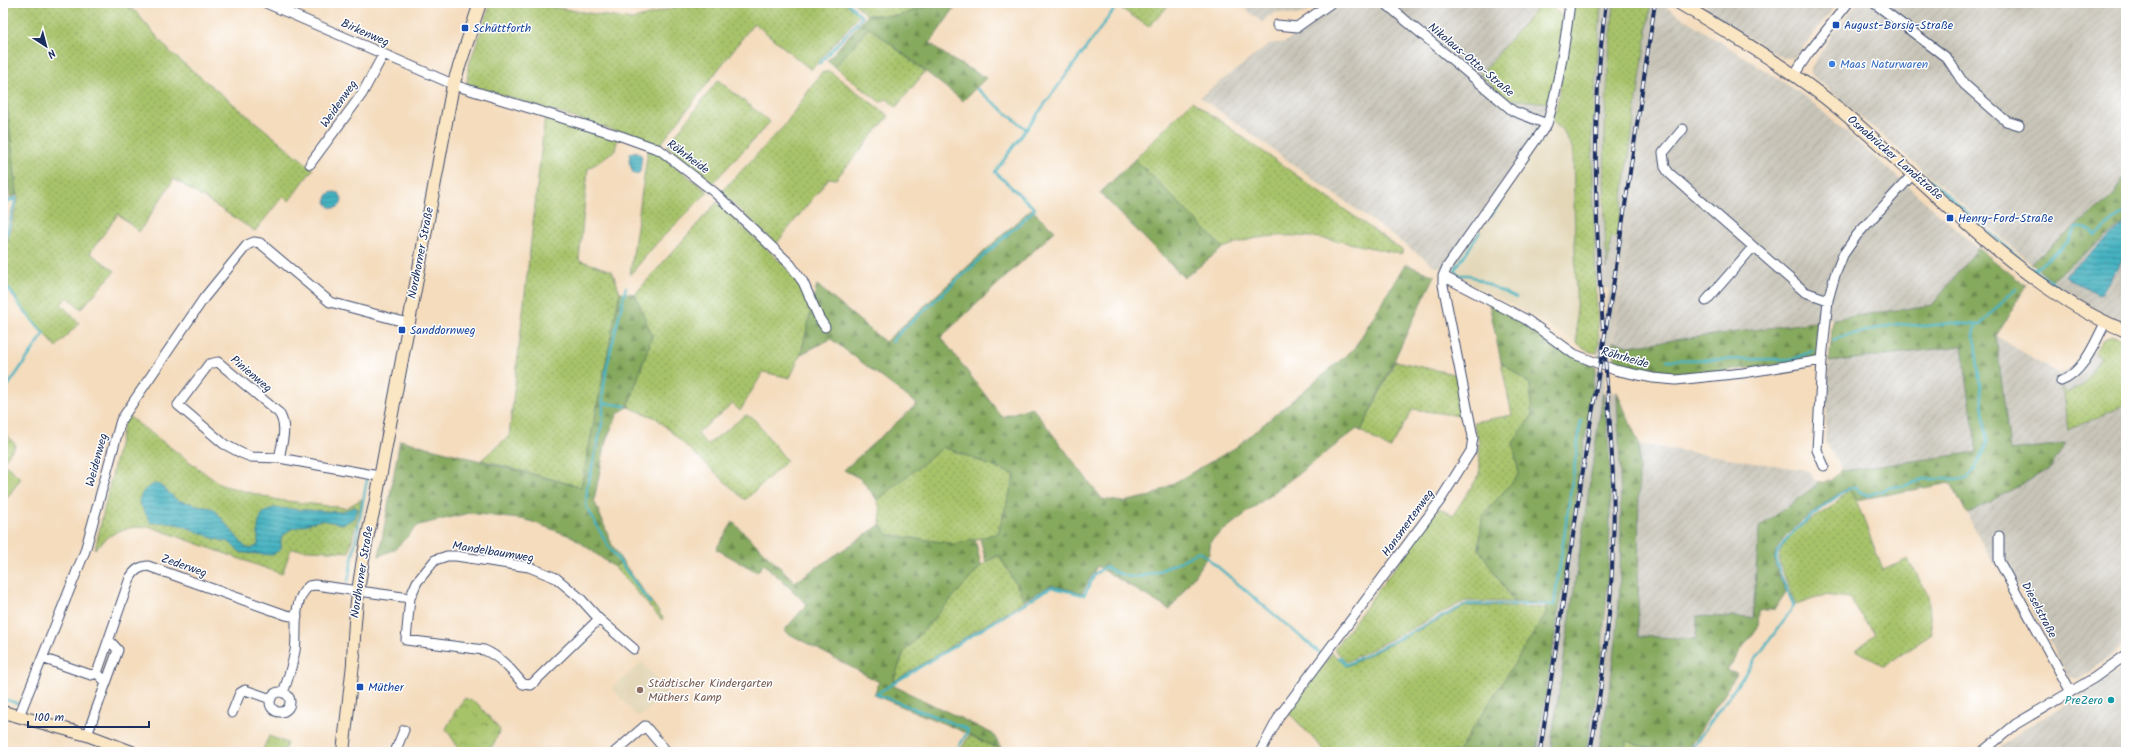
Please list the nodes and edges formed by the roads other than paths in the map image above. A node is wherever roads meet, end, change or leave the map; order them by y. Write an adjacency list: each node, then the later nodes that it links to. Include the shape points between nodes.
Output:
1 (266, 3): 11 (street, Birkenweg)
2 (480, 3): 13 (street, Nordhorner Straße)
3 (1331, 3): 10 (street, via 1297,27)
4 (1385, 3): 14 (street, Nikolaus-Otto-Straße, via 1513,111)
5 (1570, 3): 14 (street, via 1563,55)
6 (1679, 3): 9 (street, Osnabrücker Landstraße)
7 (1848, 3): 12 (street)
8 (1874, 3): 15 (street, via 1947,58 1964,84 2006,121)
9 (1693, 6): 12 (street, Osnabrücker Landstraße)
10 (1277, 25)
11 (383, 55): 13 (street, Birkenweg); 17 (street, Weidenweg, via 362,94)
12 (1794, 75): 18 (street, Osnabrücker Landstraße, via 1839,109)
13 (454, 85): 23 (street, Nordhorner Straße); 25 (street, Röhrheide, via 660,150 714,192 790,264 803,282)
14 (1547, 124): 20 (street)
15 (2019, 125)
16 (1683, 129): 19 (street, via 1663,153 1665,167)
17 (310, 164)
18 (1913, 174): 21 (street, via 1857,235 1843,255); 24 (street, Osnabrücker Landstraße, via 2007,257 2051,291)
19 (1753, 247): 21 (street, via 1806,292); 22 (street)
20 (1443, 276): 27 (street, Röhrheide, via 1527,320 1574,354 1623,372 1676,380 1743,373); 56 (street, Hansmertenweg, via 1472,437 1471,451 1440,502 1280,715)
21 (1828, 300): 27 (street)
22 (1706, 302)
23 (408, 323): 31 (street, Nordhorner Straße); 40 (street, Weidenweg, via 330,302 260,243 247,245 204,298 121,420 84,551)
24 (2105, 323): 26 (street, Osnabrücker Landstraße); 28 (street, via 2079,370 2072,377)
25 (825, 327)
26 (2126, 331)
27 (1822, 360): 30 (street, via 1817,450)
28 (2061, 381)
29 (279, 458): 29 (street, Pinienweg, via 252,457 241,453 224,444 179,407 178,402 209,364 218,362 284,420); 31 (street, Pinienweg)
30 (1824, 466)
31 (379, 476): 33 (street, Nordhorner Straße, via 366,536)
32 (1999, 536): 43 (street, Dieselstraße, via 1999,561)
33 (360, 592): 34 (street); 35 (street, via 309,586 300,596); 52 (street, Nordhorner Straße)
34 (410, 598): 36 (street, Mandelbaumweg, via 417,582 430,564 441,557 456,556 529,567 548,575 569,588); 36 (street, Mandelbaumweg, via 406,640 484,650 504,662 526,686 531,685)
35 (297, 617): 37 (street, Zederweg, via 148,566 134,571 130,578); 44 (street, via 292,668)
36 (599, 619): 38 (street, Mandelbaumweg)
37 (109, 640): 41 (street, Zederweg); 42 (street, via 118,650)
38 (634, 649)
39 (2126, 655): 43 (street)
40 (42, 658): 41 (street, via 91,675); 48 (street, Weidenweg)
41 (97, 674): 42 (street)
42 (106, 682): 50 (street)
43 (2071, 692): 57 (street, via 2016,724)
44 (283, 693): 45 (street, via 275,694); 45 (street, via 290,701 289,708 284,712 277,712 272,708)
45 (271, 699): 47 (street, via 245,690 240,693)
46 (3, 712): 48 (street)
47 (232, 713)
48 (19, 716): 50 (street)
49 (404, 730): 53 (street)
50 (87, 735): 51 (street)
51 (132, 752)
52 (343, 752)
53 (395, 752)
54 (615, 752): 55 (street, via 645,726)
55 (668, 752)
56 (1260, 752)
57 (1982, 752)

